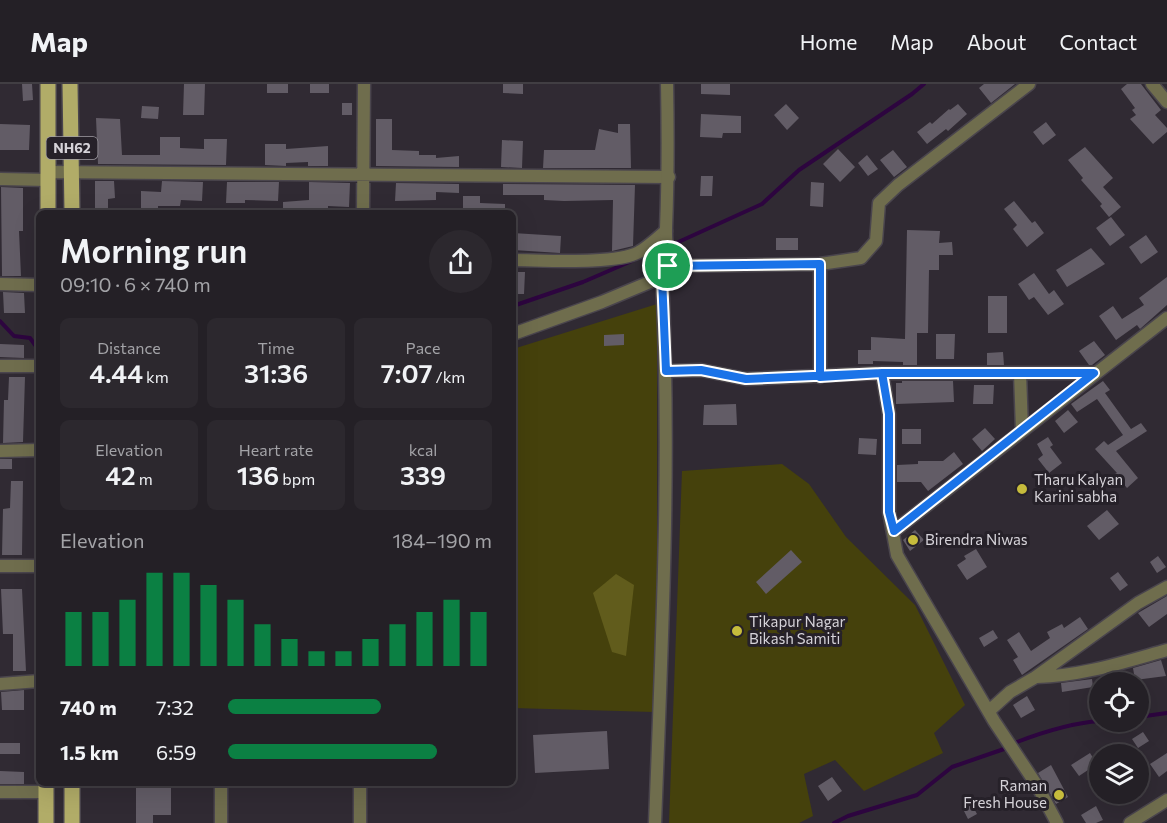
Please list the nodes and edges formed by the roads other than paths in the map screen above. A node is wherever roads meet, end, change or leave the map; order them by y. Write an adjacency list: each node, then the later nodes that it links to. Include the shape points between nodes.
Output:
1 (48, 84): 10 (main road, NH62)
2 (70, 84): 8 (main road, NH62)
3 (364, 84): 9 (street)
4 (667, 84): 11 (street)
5 (1029, 84): 18 (street, via 879,203 876,241 861,258)
6 (1152, 84): 7 (street)
7 (1167, 102)
8 (72, 172): 9 (street); 10 (street); 14 (main road, NH62)
9 (364, 174): 11 (street); 15 (street)
10 (48, 176): 12 (street); 13 (main road, NH62)
11 (669, 177): 16 (street)
12 (0, 179)
13 (48, 210)
14 (72, 210)
15 (363, 210)
16 (666, 231): 17 (street, via 638,252 618,258); 19 (street)
17 (516, 260)
18 (820, 264): 19 (street); 30 (street)
19 (665, 272): 23 (street, via 602,302); 26 (street)
20 (0, 284): 21 (street)
21 (36, 285)
22 (1167, 318): 29 (street)
23 (516, 333)
24 (0, 366): 25 (street)
25 (36, 366)
26 (666, 371): 30 (street, via 701,370 746,379); 53 (street, via 665,563)
27 (882, 373): 28 (street); 30 (street); 34 (street, via 889,414 889,512)
28 (1020, 373): 29 (street); 31 (street)
29 (1094, 373): 31 (street)
30 (820, 377)
31 (1022, 430): 34 (street)
32 (36, 450): 33 (street)
33 (0, 451)
34 (894, 531): 42 (street, via 897,555)
35 (0, 566): 36 (street)
36 (36, 566)
37 (1167, 587): 39 (street, via 1138,603)
38 (1167, 650): 39 (street, via 1119,665)
39 (1037, 677): 42 (street, via 1010,692)
40 (36, 681): 41 (street)
41 (0, 684)
42 (989, 711): 54 (street, via 1038,787)
43 (72, 786): 50 (main road)
44 (221, 786): 51 (street)
45 (360, 786): 52 (street)
46 (46, 788): 47 (street); 49 (main road)
47 (0, 792)
48 (1167, 800): 55 (street)
49 (46, 823)
50 (72, 823)
51 (221, 823)
52 (360, 823)
53 (655, 823)
54 (1056, 823)
55 (1130, 823)

